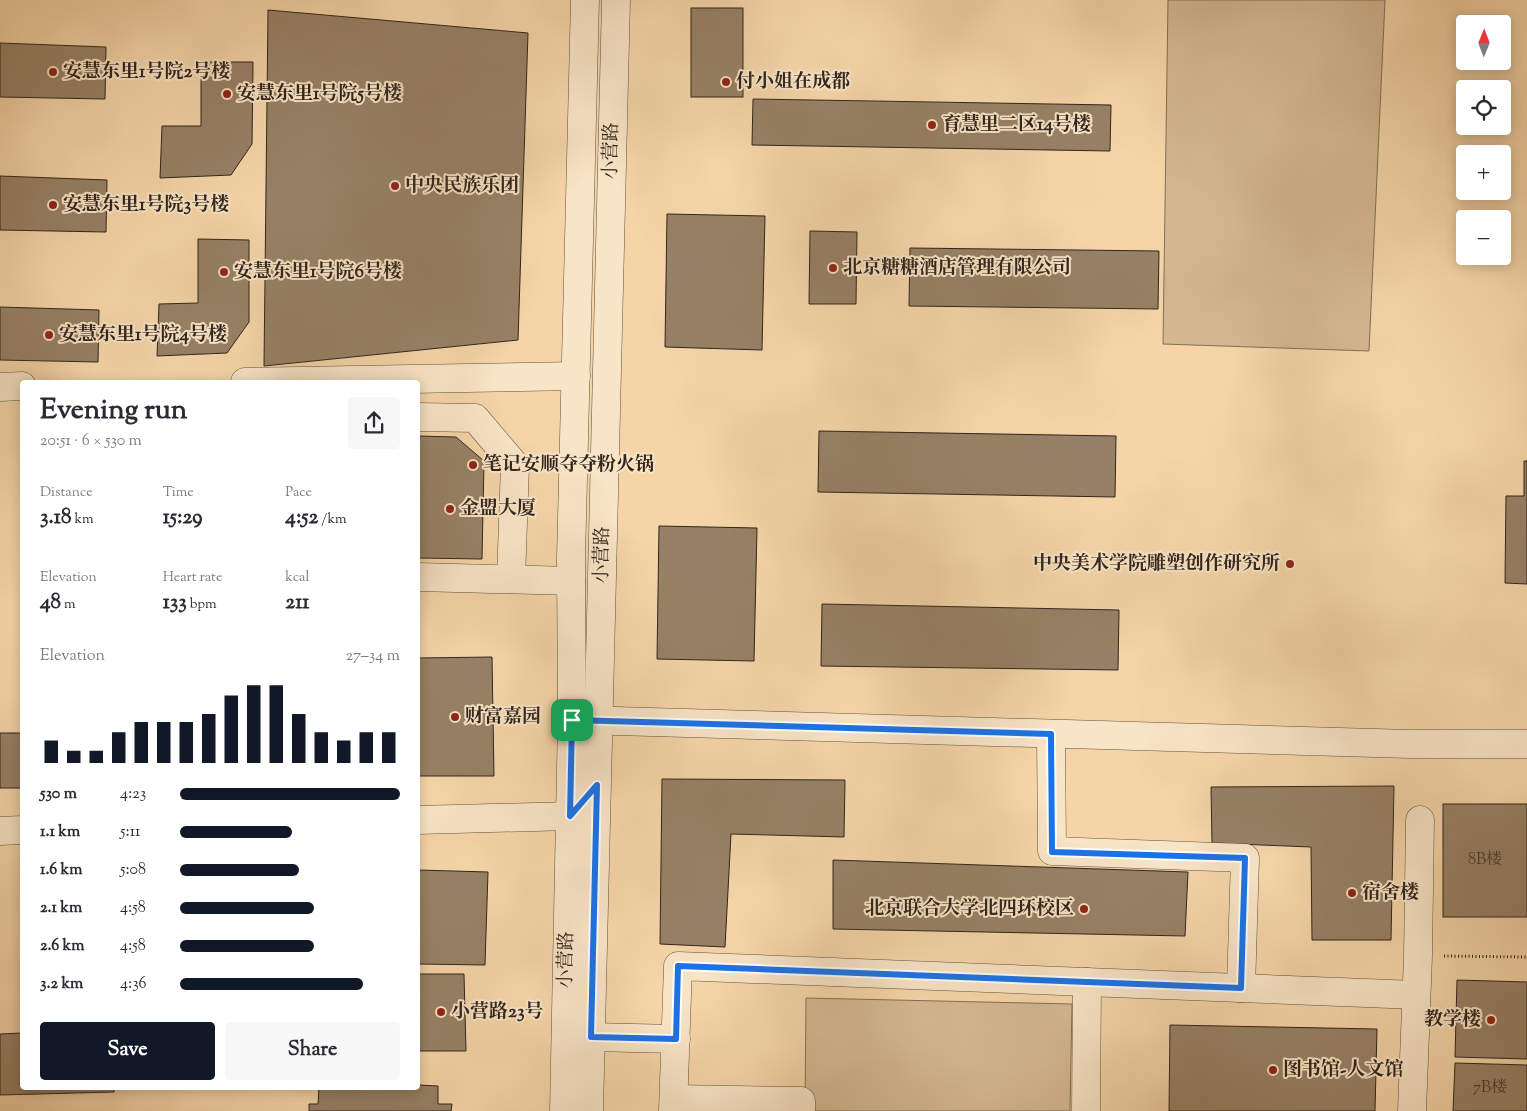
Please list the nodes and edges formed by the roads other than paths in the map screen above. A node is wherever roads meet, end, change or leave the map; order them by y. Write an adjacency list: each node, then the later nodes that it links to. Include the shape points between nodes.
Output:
1 (585, 0): 3 (street, 小营路)
2 (616, 0): 12 (street, 小营路)
3 (576, 376): 4 (street); 10 (street, 小营路)
4 (355, 380)
5 (0, 386): 6 (street)
6 (20, 386)
7 (420, 417): 9 (street, via 475,418 516,465)
8 (420, 577): 9 (street)
9 (511, 579): 10 (street)
10 (571, 581): 11 (street, 小营路)
11 (572, 720): 12 (street); 16 (street, 小营路)
12 (599, 721): 13 (street); 15 (street, 小营路)
13 (1051, 734): 14 (street); 22 (street, via 1052,852 1245,858)
14 (1527, 744)
15 (597, 785): 16 (street); 24 (street, 小营路)
16 (570, 816): 17 (street); 27 (street, 小营路)
17 (420, 820)
18 (1420, 820): 23 (street)
19 (20, 830): 20 (street)
20 (0, 831)
21 (1088, 982): 22 (street); 25 (street, via 678,966); 30 (street)
22 (1241, 988): 23 (street)
23 (1416, 995): 31 (street)
24 (591, 1037): 25 (street); 28 (street, 小营路)
25 (676, 1039): 26 (street)
26 (673, 1105): 29 (street, via 801,1101)
27 (564, 1111)
28 (589, 1111)
29 (801, 1111)
30 (1086, 1111)
31 (1412, 1111)

